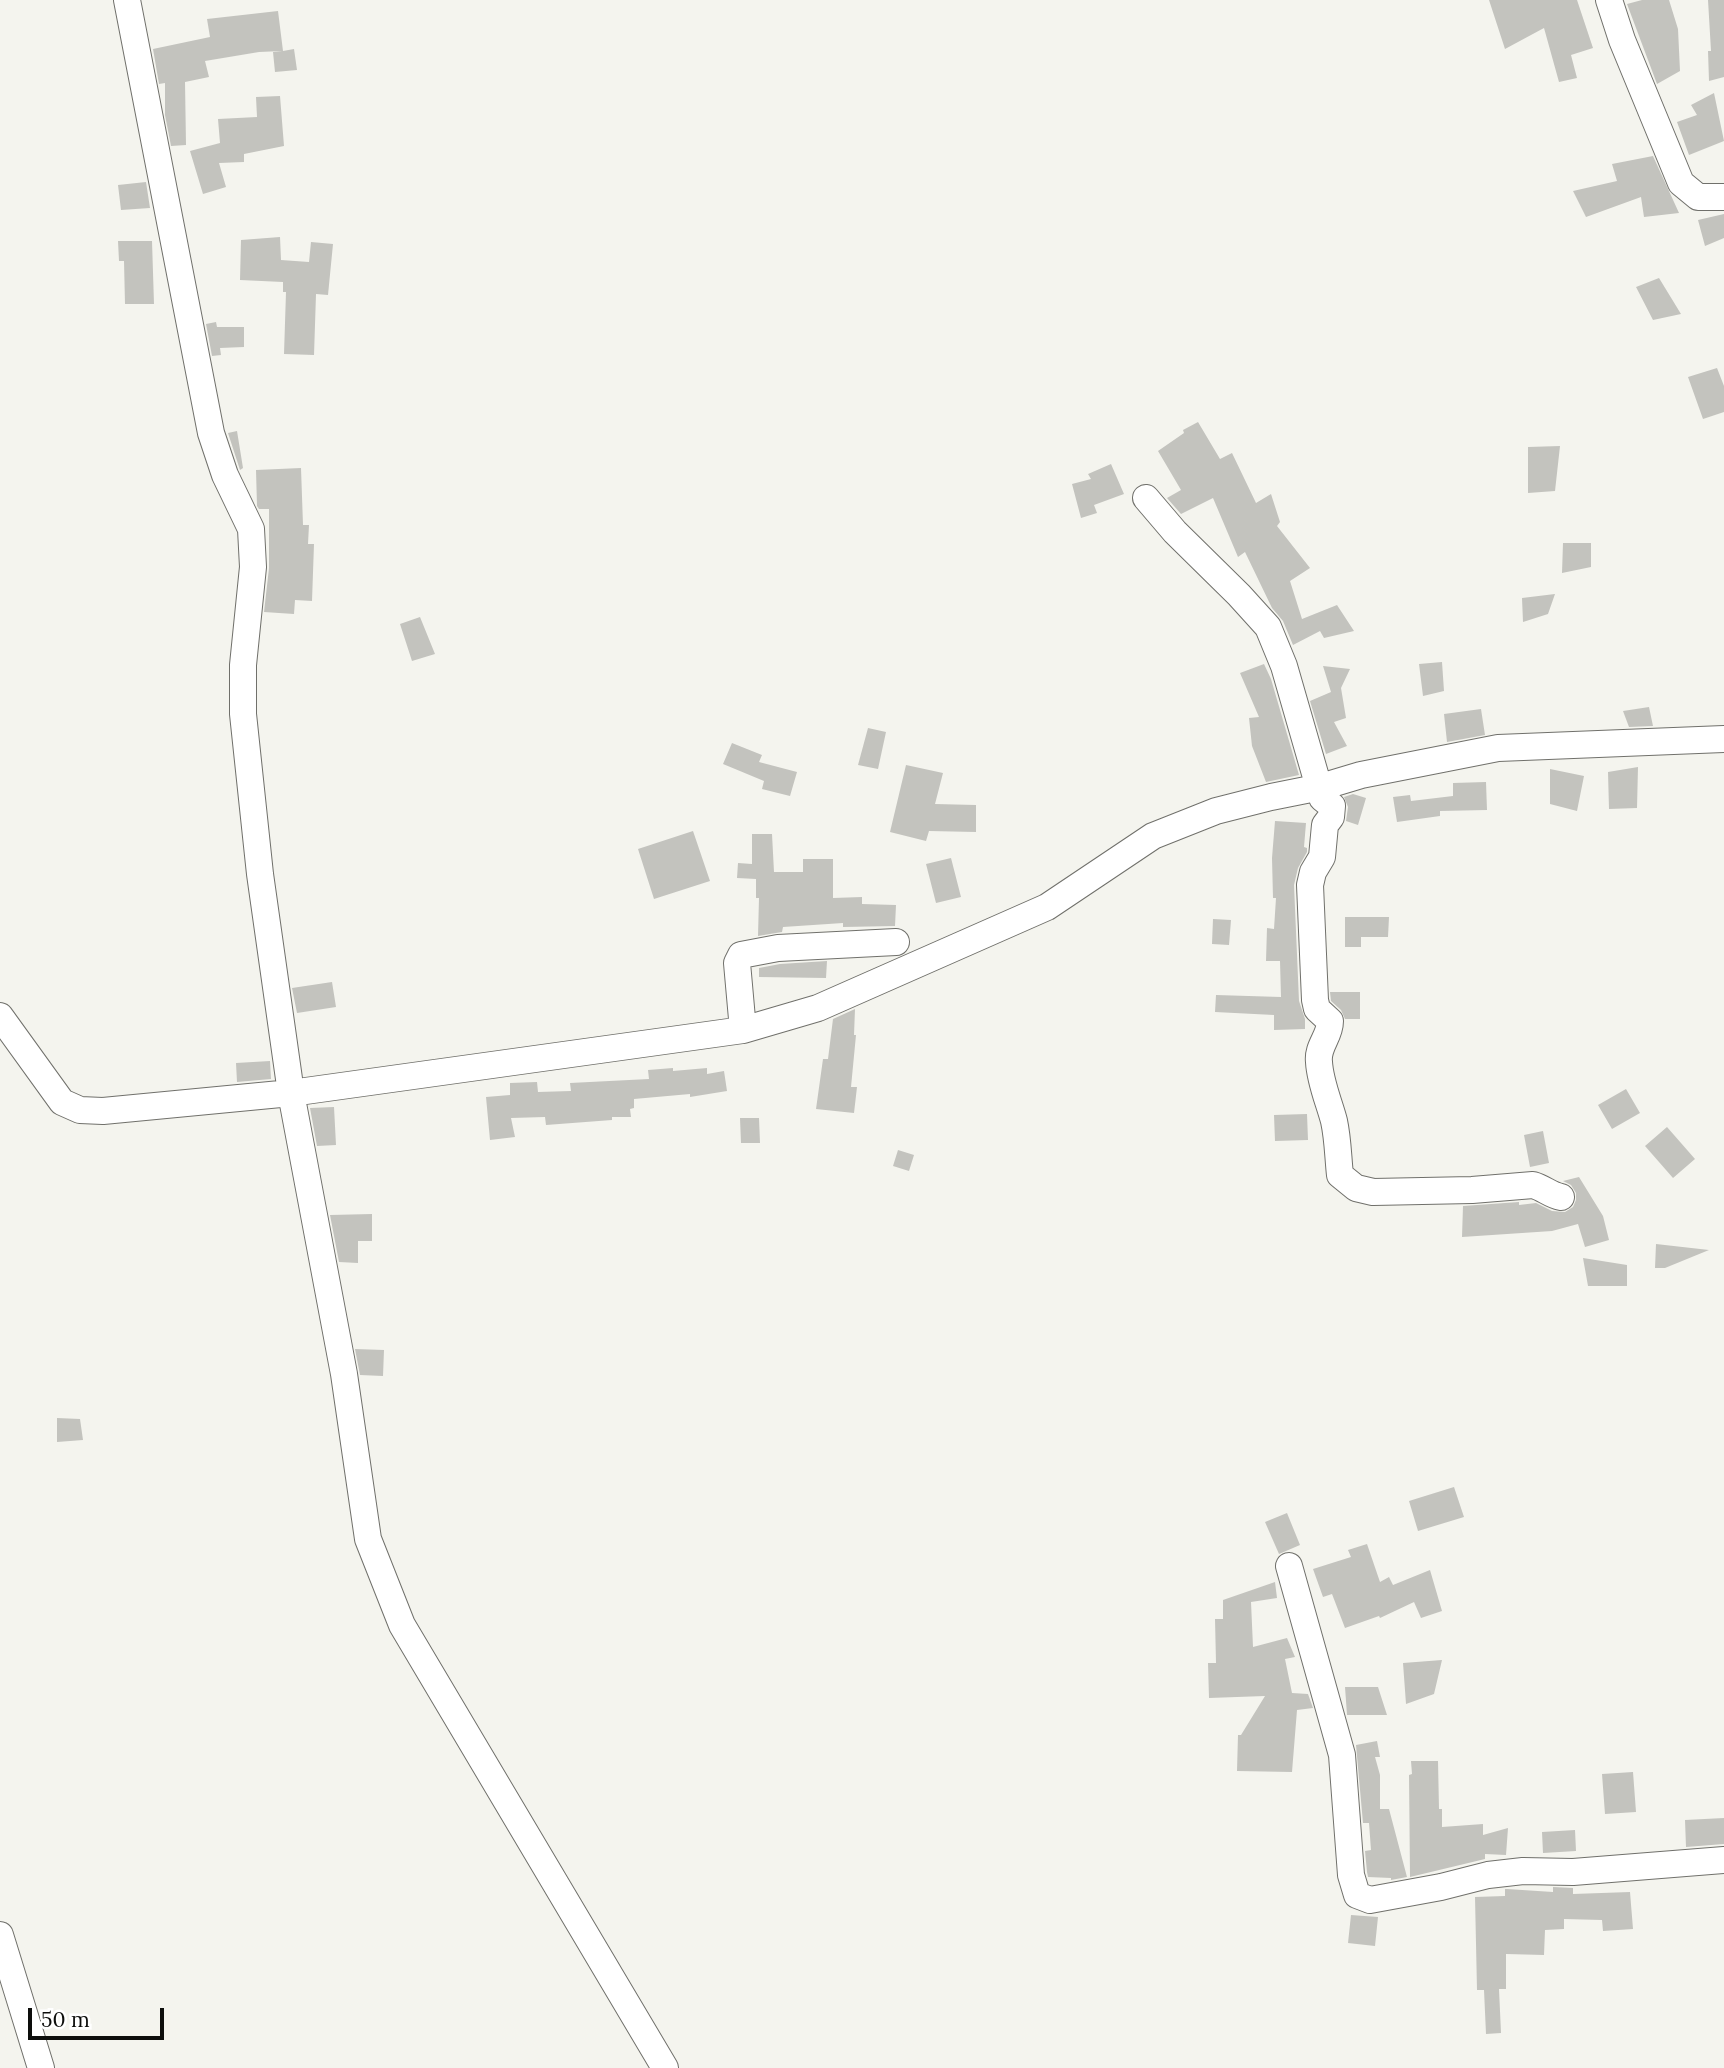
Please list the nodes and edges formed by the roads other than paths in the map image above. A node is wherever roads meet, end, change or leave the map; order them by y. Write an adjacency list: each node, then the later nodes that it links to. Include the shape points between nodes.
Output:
1 (127, 0): 10 (street, via 211,433 251,529 253,567 243,714)
2 (1609, 0): 3 (street, via 1681,183 1698,197)
3 (1724, 197)
4 (1146, 498): 6 (street, via 1268,627)
5 (1724, 740): 6 (street, via 1498,748)
6 (1321, 787): 9 (street, via 1216,811 1153,836 1047,907 818,1008); 11 (street, via 1322,798 1332,812 1325,825 1322,857 1311,875 1312,960 1317,1010 1330,1021 1329,1033 1320,1046 1319,1065 1339,1149 1340,1175 1356,1188 1373,1192 1533,1185)
7 (896, 942): 9 (street, via 778,948 741,955 737,963)
8 (0, 1016): 10 (street, via 62,1102 80,1110)
9 (743, 1030): 10 (street)
10 (291, 1093): 16 (street, via 344,1374 368,1539 402,1625)
11 (1561, 1197)
12 (1289, 1566): 13 (street, via 1342,1755 1351,1875 1361,1898 1391,1898 1523,1871 1573,1872)
13 (1724, 1860)
14 (0, 1935): 15 (street)
15 (41, 2068)
16 (665, 2068)

